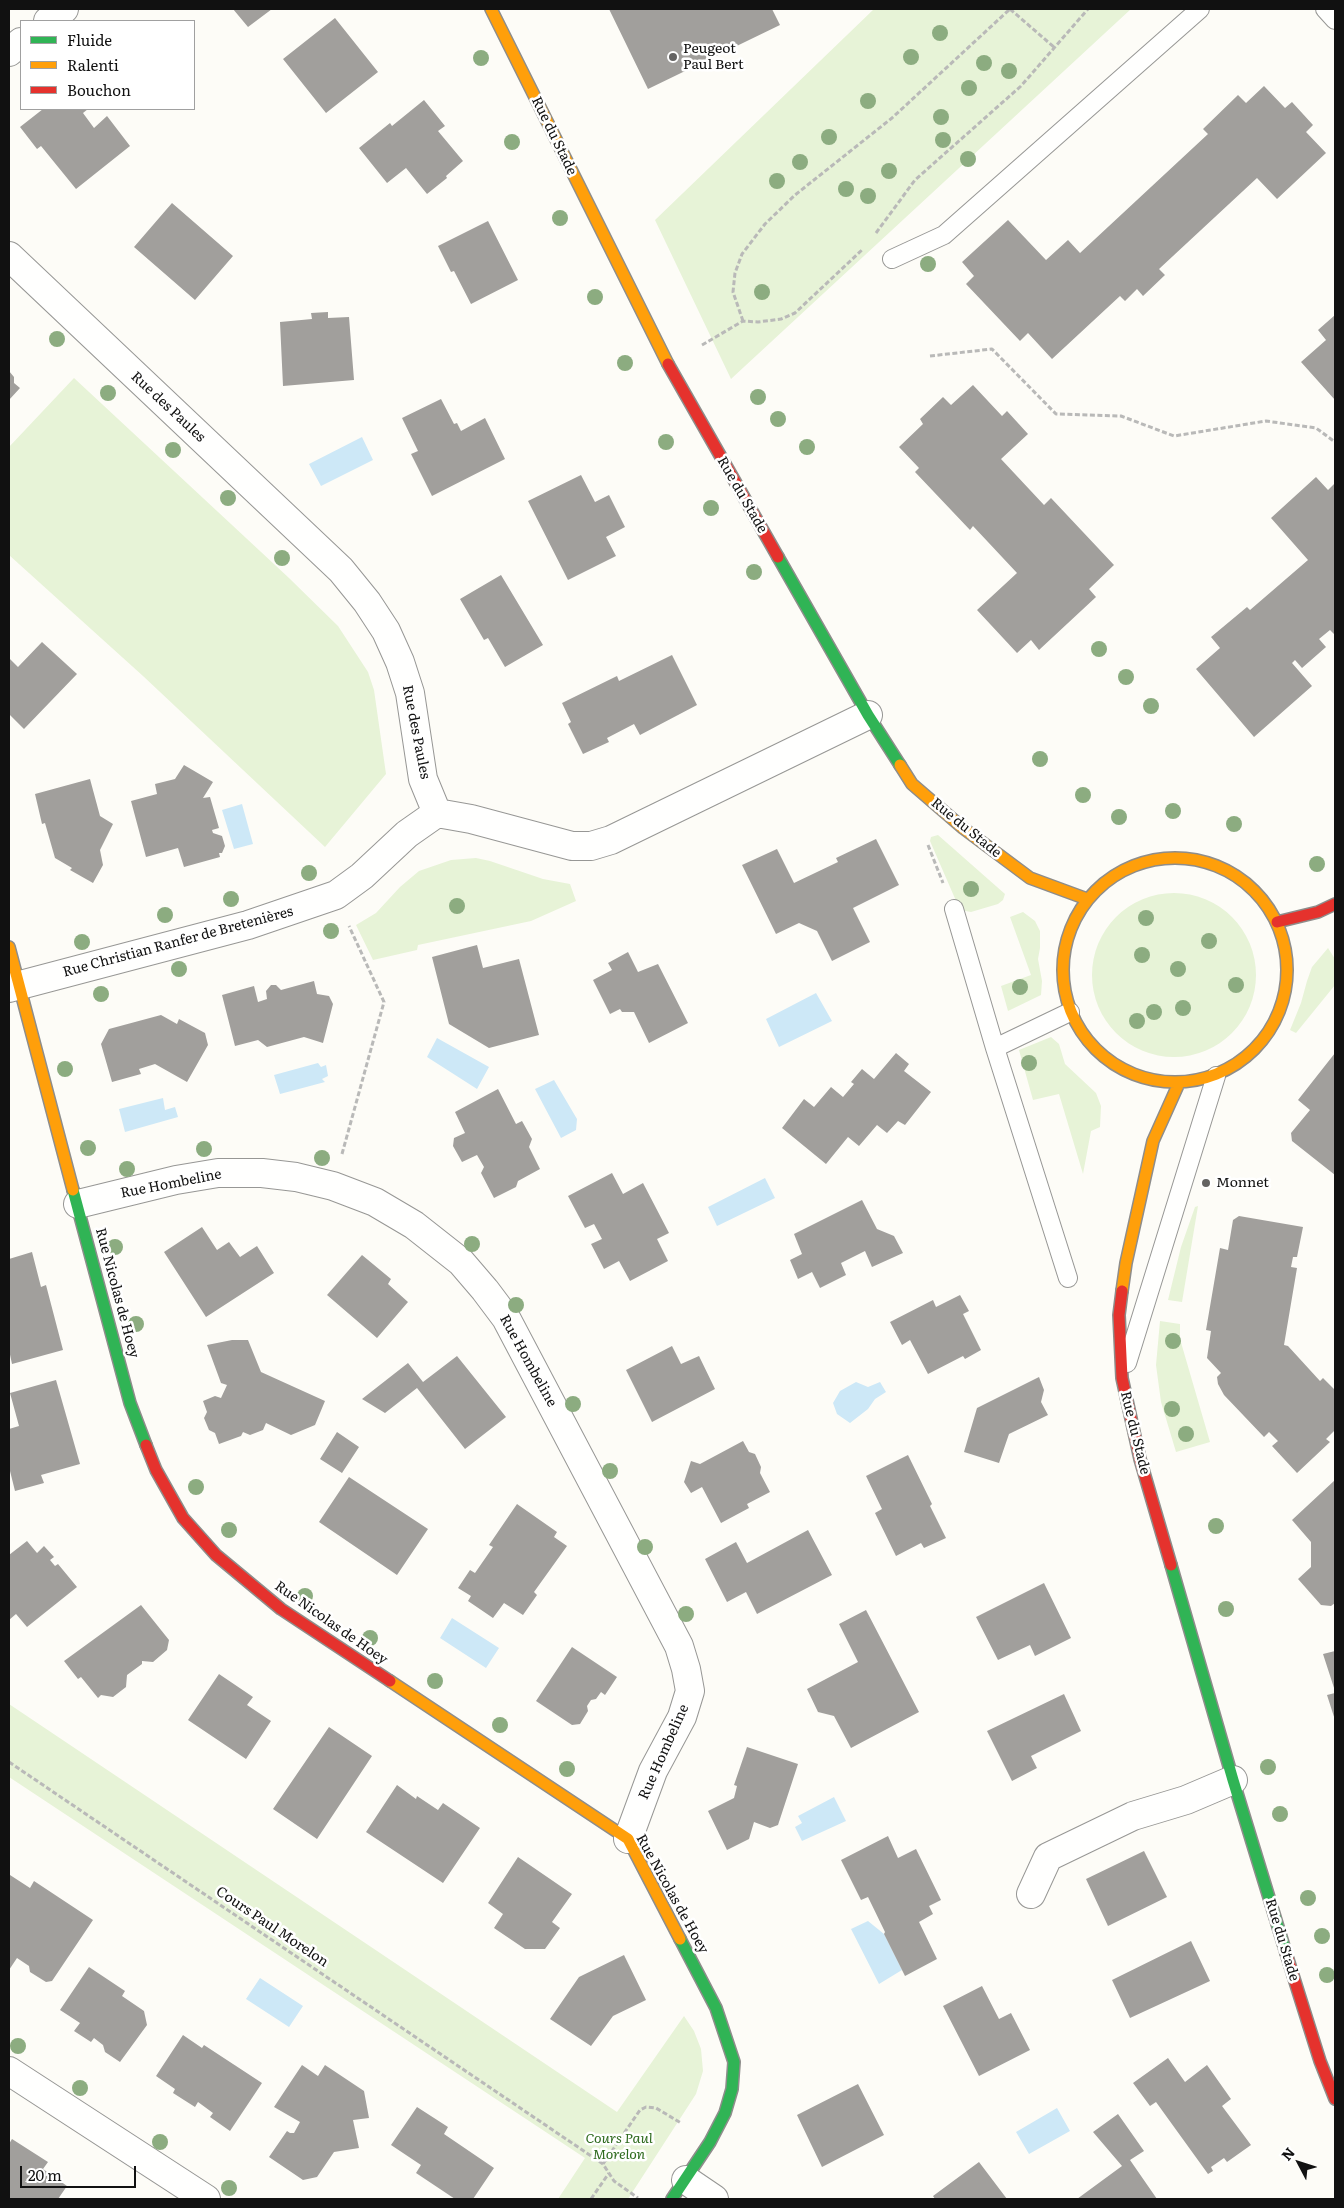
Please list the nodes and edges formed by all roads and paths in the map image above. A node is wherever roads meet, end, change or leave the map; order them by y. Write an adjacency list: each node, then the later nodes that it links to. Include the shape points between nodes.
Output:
1 (64, 9): 7 (street)
2 (491, 9): 20 (street, Rue du Stade, via 668,365)
3 (1010, 9): 10 (path); 16 (path, via 892,118 795,195 765,224 742,254 735,273 733,292)
4 (1088, 9): 10 (path)
5 (1200, 9): 15 (lane, via 944,234)
6 (1325, 9): 8 (lane)
7 (49, 20)
8 (1335, 20)
9 (20, 43): 11 (street)
10 (1055, 48): 12 (path, via 1021,86 915,180)
11 (9, 52)
12 (874, 236)
13 (868, 242): 16 (path, via 858,256 795,313 781,319)
14 (9, 256): 21 (street, Rue des Paules, via 341,570 367,602 386,631 400,662 410,694 423,779)
15 (892, 260)
16 (743, 321): 17 (path)
17 (702, 345)
18 (930, 356): 19 (path, via 992,348 1056,414 1121,416 1174,436 1266,421 1316,428)
19 (1335, 442)
20 (868, 715): 21 (street, via 611,840 591,846 572,846); 23 (street, Rue du Stade, via 912,784 963,828 1030,878)
21 (437, 813): 22 (street, Rue Christian Ranfer de Bretenières, via 407,834)
22 (336, 896): 28 (street, Rue Christian Ranfer de Bretenières, via 248,926); 33 (path, via 384,1002)
23 (1087, 899): 26 (street, via 1116,874 1151,860 1189,859 1232,874 1255,891); 29 (street, via 1072,925 1064,954 1062,983)
24 (1335, 904): 26 (street, via 1318,912)
25 (954, 909): 30 (lane)
26 (1276, 922): 31 (street, via 1287,958 1285,994 1275,1020 1247,1056)
27 (9, 947): 28 (street, Rue Nicolas de Hoey)
28 (14, 986): 34 (street, Rue Nicolas de Hoey)
29 (1070, 1012): 30 (lane); 32 (street, via 1088,1042 1113,1065 1145,1079)
30 (995, 1048): 35 (lane)
31 (1216, 1076): 32 (street); 36 (lane)
32 (1180, 1083): 36 (street, Rue du Stade, via 1153,1141 1126,1263 1120,1315)
33 (334, 1186): 34 (street, Rue Hombeline, via 262,1173 218,1173); 39 (street, Rue Hombeline, via 375,1202 414,1224 461,1262 485,1290 506,1318 679,1646 690,1691 682,1717 653,1772)
34 (78, 1204): 39 (street, Rue Nicolas de Hoey, via 130,1403 156,1470 183,1518 216,1555 281,1609)
35 (1068, 1278)
36 (1122, 1378): 38 (street, Rue du Stade, via 1140,1459)
37 (9, 1762): 44 (path, Cours Paul Morelon)
38 (1233, 1780): 40 (street, via 1186,1800 1133,1816 1048,1857); 42 (street, Rue du Stade, via 1320,2061)
39 (628, 1840): 43 (street, Rue Nicolas de Hoey, via 716,2008 734,2062 725,2113)
40 (1032, 1894)
41 (9, 2071): 47 (street)
42 (1335, 2099)
43 (710, 2142): 44 (path, via 660,2110 646,2107 637,2114); 46 (street, Rue Nicolas de Hoey)
44 (603, 2164): 45 (path, Cours Paul Morelon)
45 (609, 2173): 48 (path); 49 (path, Cours Paul Morelon, via 614,2181)
46 (679, 2190): 50 (street)
47 (206, 2199)
48 (591, 2199)
49 (641, 2199)
50 (714, 2199)

